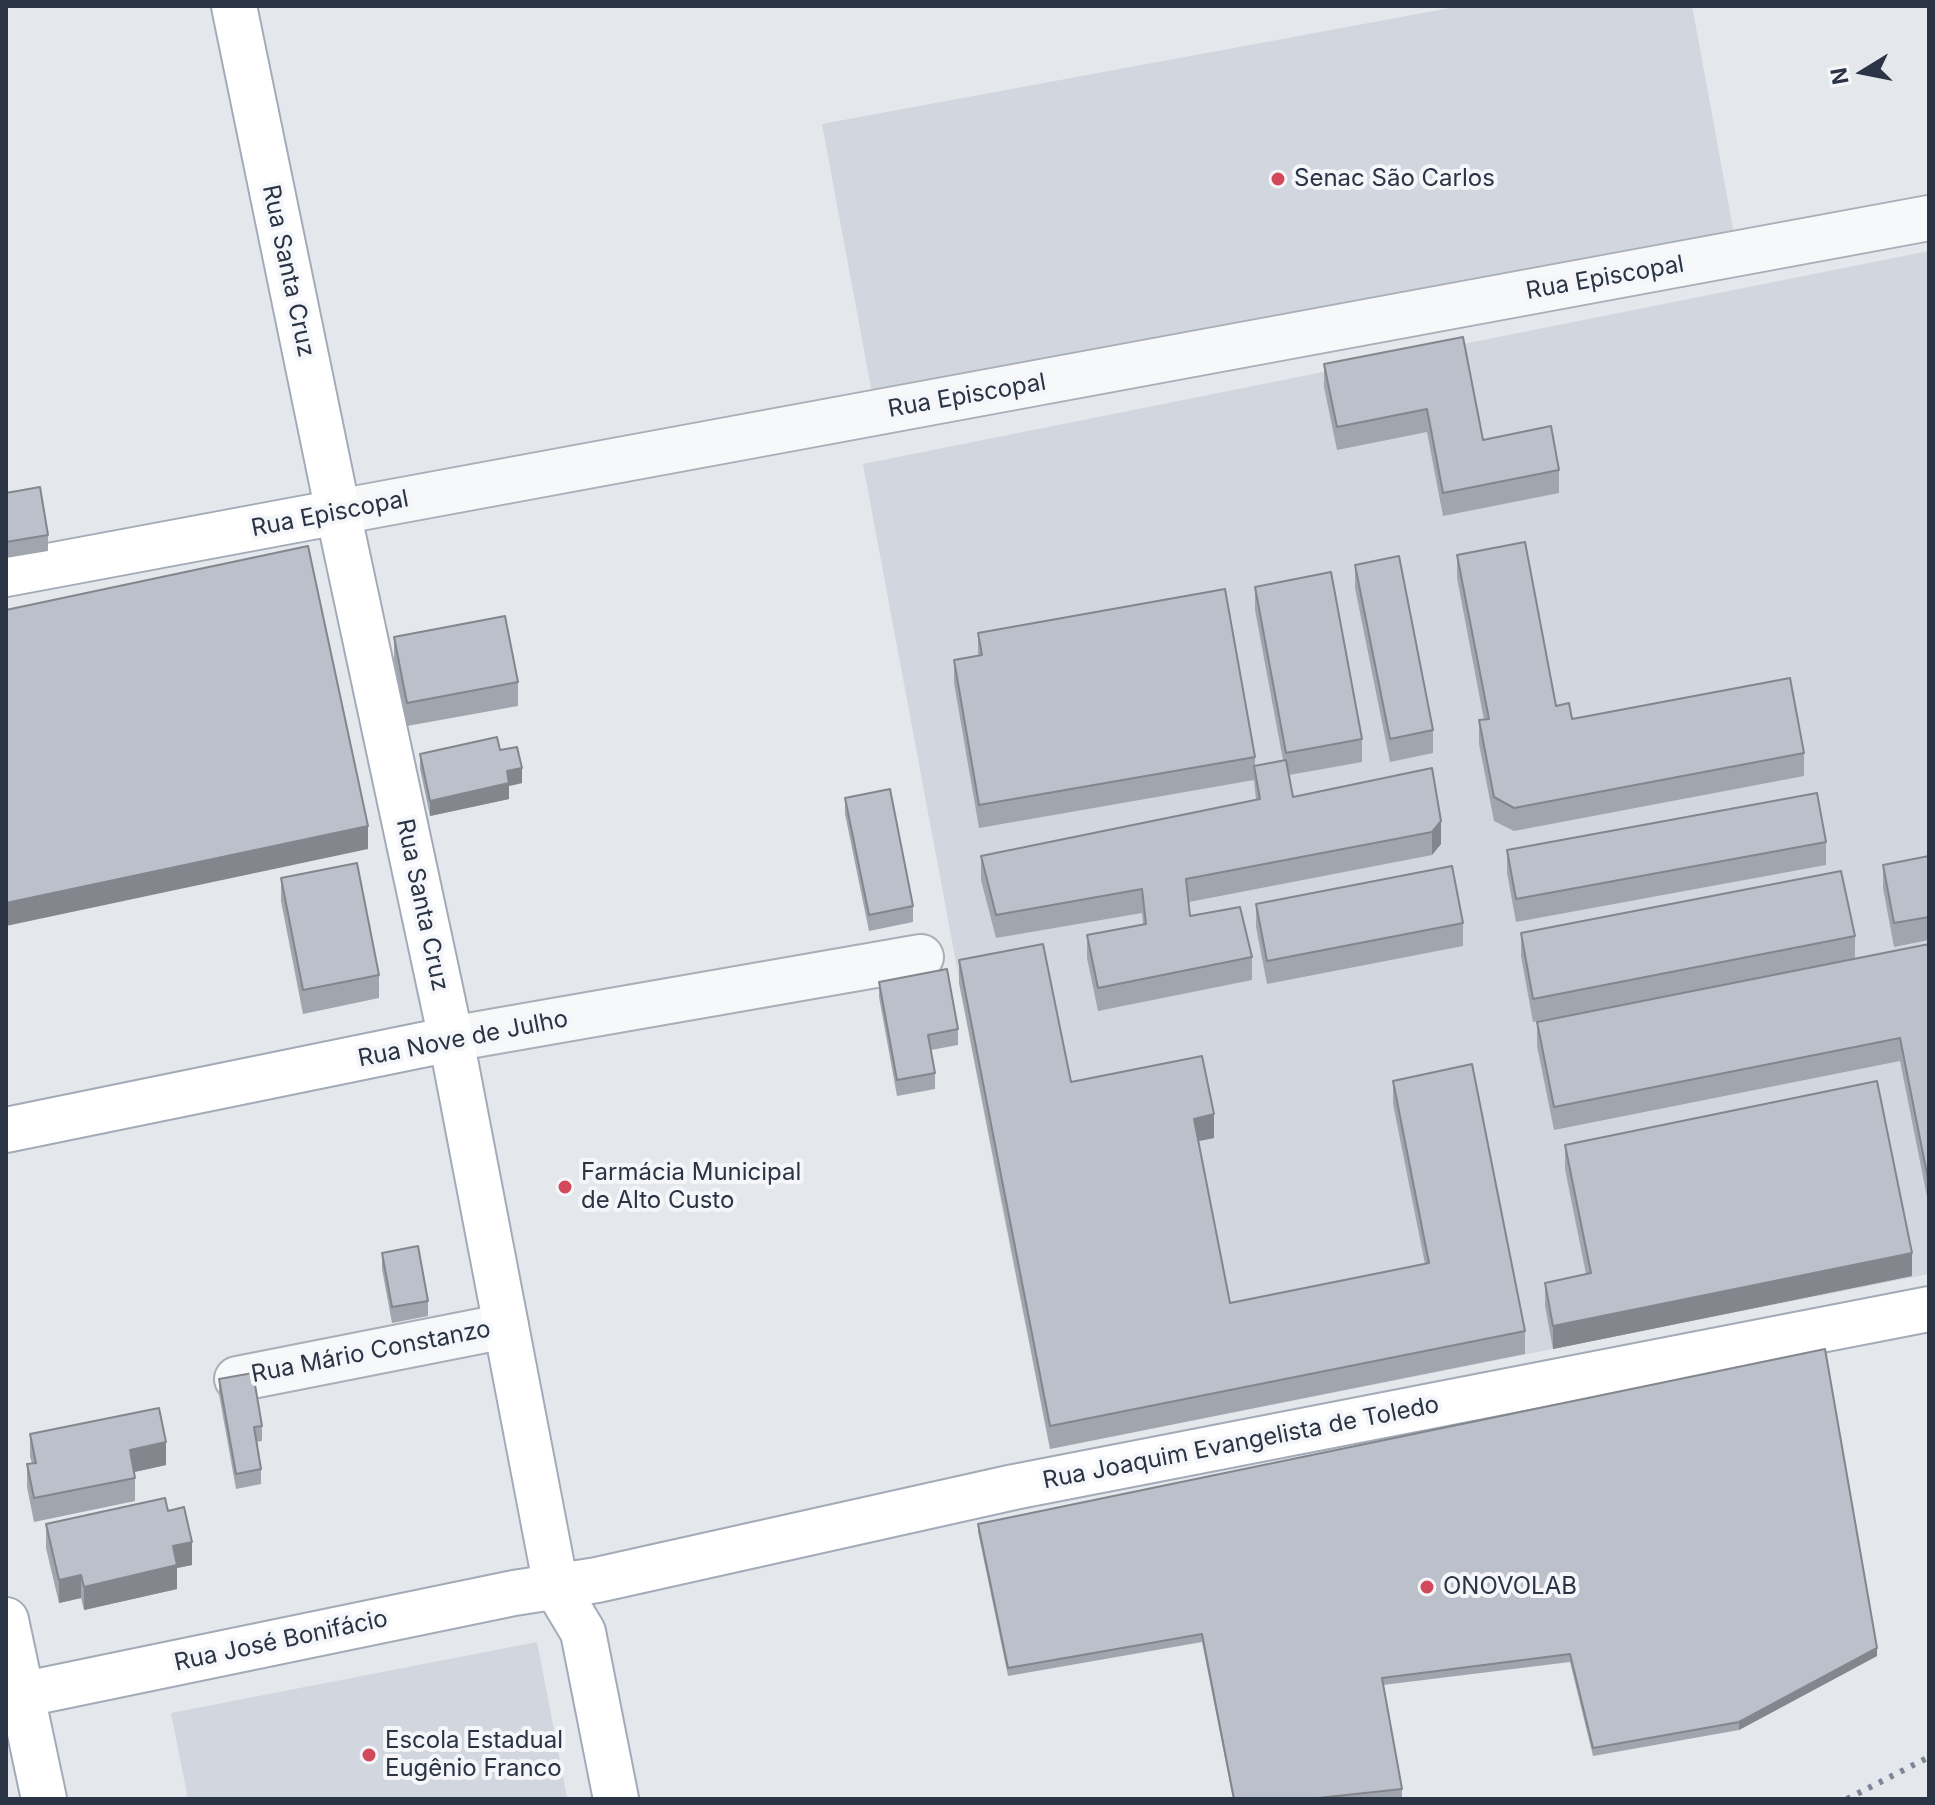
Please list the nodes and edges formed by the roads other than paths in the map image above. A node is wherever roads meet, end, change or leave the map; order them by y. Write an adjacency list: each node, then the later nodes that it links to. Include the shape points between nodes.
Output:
1 (234, 6): 3 (main road, Rua Santa Cruz)
2 (1929, 218): 3 (street, Rua Episcopal)
3 (338, 512): 4 (main road, Rua Episcopal); 6 (main road, Rua Santa Cruz)
4 (6, 574)
5 (921, 957): 6 (street, Rua Nove de Julho)
6 (451, 1039): 7 (main road, Rua Nove de Julho); 9 (main road, Rua Santa Cruz)
7 (6, 1130)
8 (1929, 1309): 11 (main road, Rua Joaquim Evangelista de Toledo, via 1014,1487)
9 (506, 1326): 10 (street, Rua Mário Constanzo); 11 (main road, Rua Santa Cruz)
10 (237, 1379)
11 (556, 1587): 13 (main road, Rua José Bonifácio); 15 (main road, Rua Santa Cruz, via 583,1632)
12 (6, 1620): 13 (main road)
13 (14, 1696): 14 (main road)
14 (44, 1799)
15 (616, 1799)

